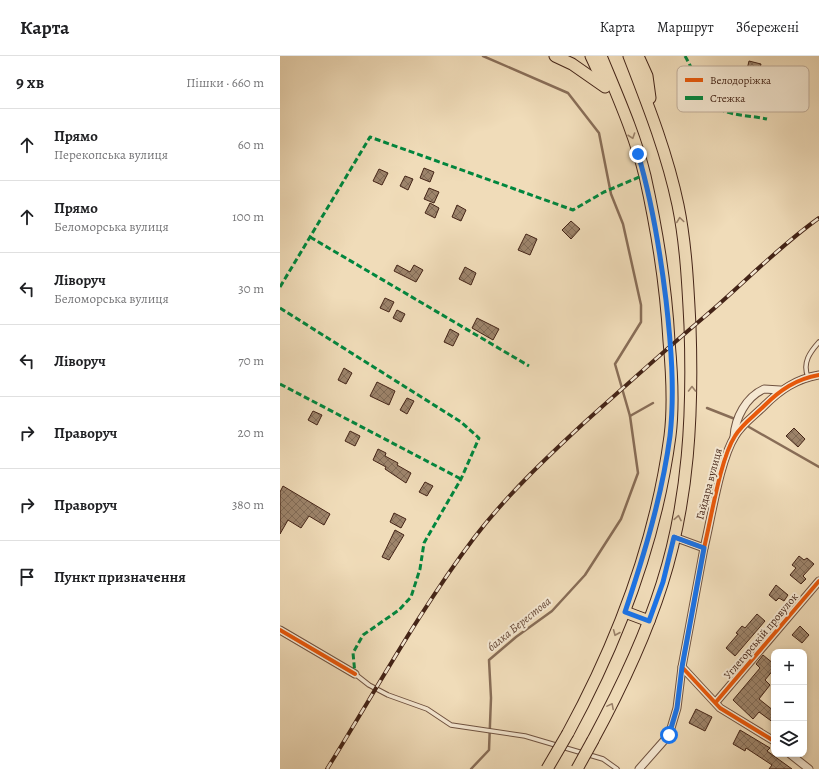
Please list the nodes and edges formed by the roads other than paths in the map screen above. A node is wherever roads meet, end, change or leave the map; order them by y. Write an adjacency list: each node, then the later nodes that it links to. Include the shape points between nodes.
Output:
1 (555, 56): 5 (main road)
2 (591, 56): 5 (main road)
3 (601, 56): 6 (main road)
4 (636, 57): 12 (main road, one-way to 4, via 690,441 692,390 689,297 678,206 651,112 647,76)
5 (606, 86): 6 (main road)
6 (619, 99): 15 (main road, one-way to 15, via 644,175 659,250 672,380 670,428 664,469 645,550)
7 (819, 342): 9 (lane, via 806,362 805,370)
8 (819, 375): 9 (street, Гайдара вулиця)
9 (808, 377): 10 (street, Гайдара вулиця)
10 (780, 390): 11 (street, Гайдара вулиця); 11 (street, via 764,389 751,398 735,426)
11 (734, 437): 13 (street, Гайдара вулиця, via 724,462)
12 (674, 537): 13 (street); 16 (main road, via 663,582)
13 (704, 548): 18 (street, Гайдара вулиця)
14 (819, 581): 20 (street, Углегорськiй провулок)
15 (625, 612): 16 (main road); 23 (main road, one-way to 23, bridge, via 603,665)
16 (649, 621): 24 (main road, one-way to 16, bridge, via 626,676)
17 (280, 630): 19 (street)
18 (682, 667): 20 (street); 26 (street, Гайдара вулиця, via 677,708 669,735)
19 (355, 674): 25 (lane, via 369,685 427,709 451,725 525,736 603,759)
20 (716, 702): 21 (street, via 720,708)
21 (771, 739)
22 (794, 757): 27 (street)
23 (547, 769)
24 (576, 769)
25 (616, 769)
26 (639, 769)
27 (809, 769)

